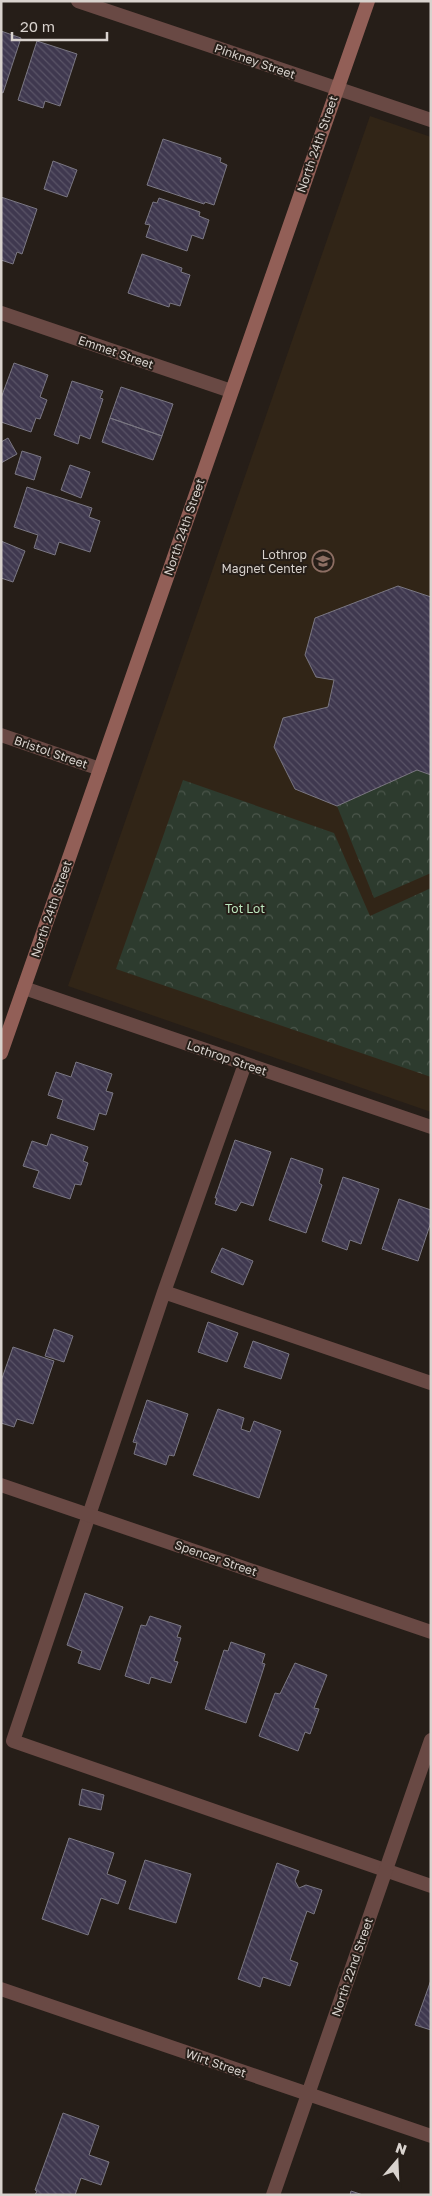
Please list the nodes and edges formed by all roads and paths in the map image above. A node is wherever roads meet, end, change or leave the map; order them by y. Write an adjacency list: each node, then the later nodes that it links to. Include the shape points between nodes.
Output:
1 (78, 1): 3 (street, Pinkney Street)
2 (368, 1): 3 (main road, North 24th Street)
3 (337, 89): 4 (street, Pinkney Street); 6 (main road, North 24th Street)
4 (431, 120)
5 (1, 313): 6 (street, Emmet Street)
6 (231, 391): 8 (main road, North 24th Street)
7 (1, 735): 8 (street, Bristol Street)
8 (100, 769): 9 (main road, North 24th Street)
9 (24, 988): 10 (main road, North 24th Street); 11 (street, Lothrop Street)
10 (1, 1053)
11 (245, 1064): 12 (street, Lothrop Street); 13 (street)
12 (431, 1127)
13 (164, 1292): 14 (street); 16 (street)
14 (431, 1383)
15 (1, 1485): 16 (street, Spencer Street)
16 (89, 1514): 17 (street, Spencer Street); 19 (street, via 13,1741)
17 (431, 1632)
18 (431, 1740): 19 (street, North 22nd Street)
19 (386, 1870): 20 (street); 22 (street, North 22nd Street)
20 (431, 1886)
21 (1, 1989): 22 (street, Wirt Street)
22 (308, 2094): 23 (street, Wirt Street); 24 (street, North 22nd Street)
23 (431, 2136)
24 (273, 2195)

